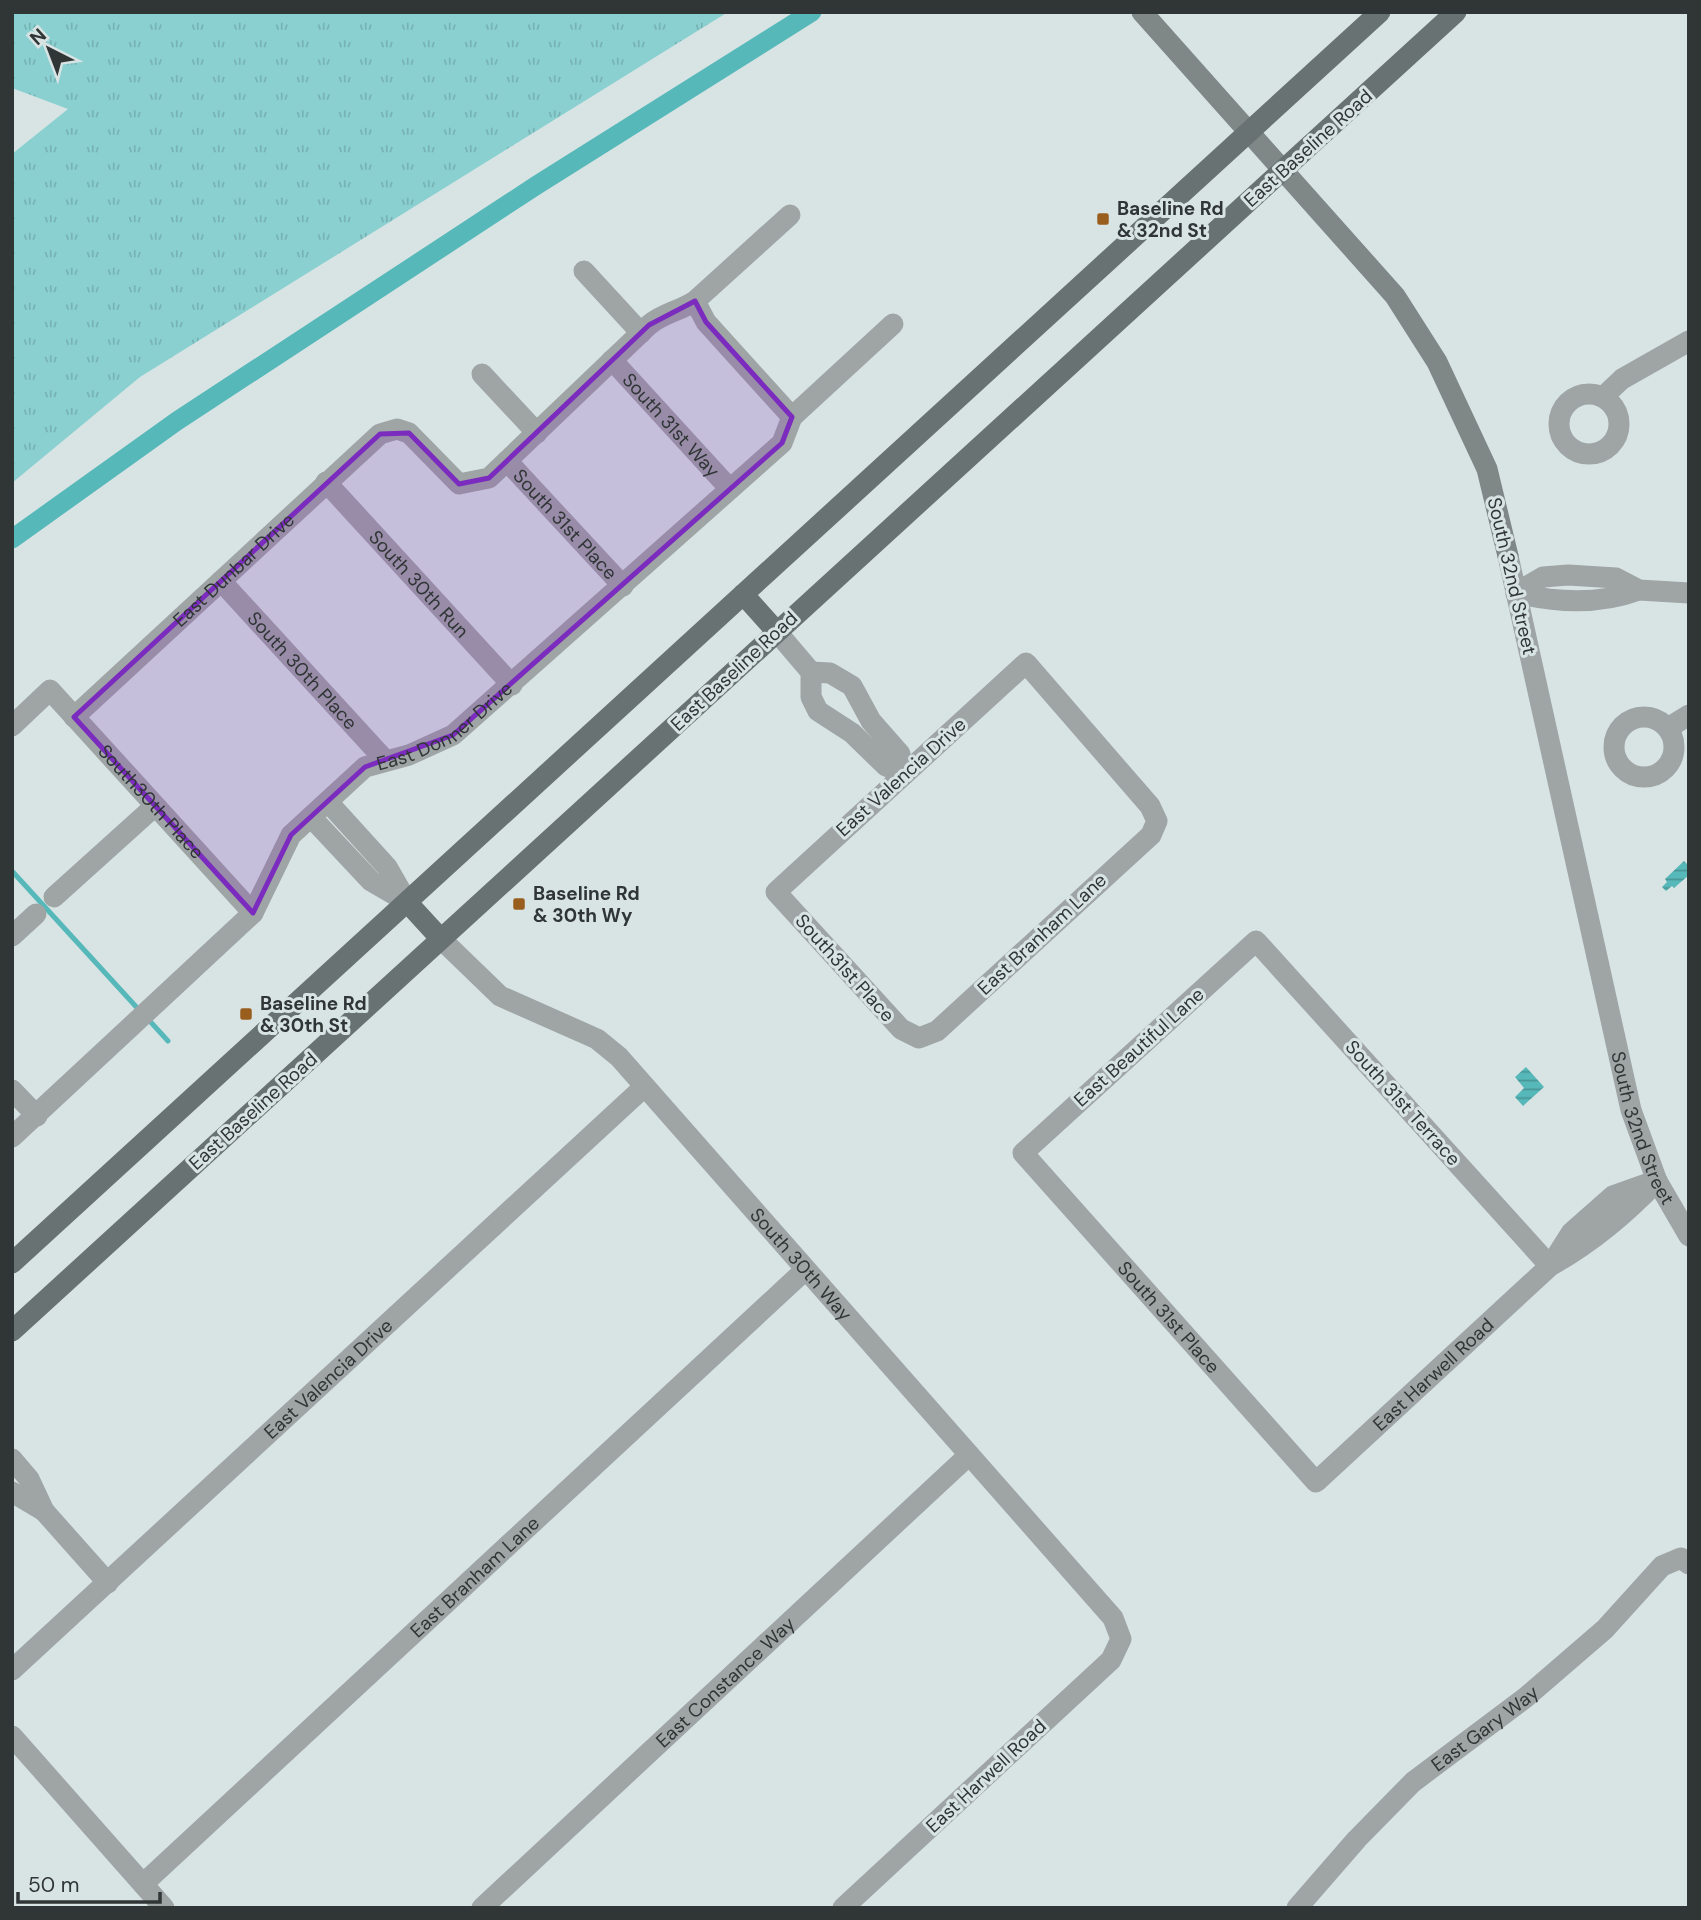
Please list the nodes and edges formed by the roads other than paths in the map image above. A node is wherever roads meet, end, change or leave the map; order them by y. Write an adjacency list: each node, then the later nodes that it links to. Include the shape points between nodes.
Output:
1 (1142, 12): 4 (street, South 32nd Street)
2 (1380, 12): 4 (main road)
3 (1456, 12): 5 (main road, East Baseline Road)
4 (1249, 132): 5 (street, South 32nd Street); 22 (main road)
5 (1284, 170): 23 (street, South 32nd Street, via 1395,296 1437,362 1487,469); 25 (main road, East Baseline Road)
6 (790, 215): 8 (street)
7 (584, 271): 10 (street)
8 (695, 300): 10 (street, via 682,310 660,315); 15 (street, via 706,322)
9 (894, 324): 15 (street, East Donner Drive)
10 (641, 333): 12 (street)
11 (1689, 341): 14 (street, via 1622,379)
12 (612, 360): 16 (street); 19 (street, South 31st Way)
13 (482, 374): 16 (street)
14 (1603, 397)
15 (792, 416): 19 (street, East Donner Drive, via 782,443)
16 (537, 433): 17 (street)
17 (507, 461): 18 (street, East Dunbar Drive, via 489,478 459,484 409,432 397,429 380,434); 21 (street, South 31st Place)
18 (326, 482): 20 (street, East Dunbar Drive); 27 (street, South 30th Run)
19 (730, 489): 21 (street, East Donner Drive)
20 (220, 581): 29 (street, East Dunbar Drive); 32 (street, South 30th Place)
21 (623, 586): 27 (street, East Donner Drive)
22 (743, 593): 25 (main road); 42 (main road)
23 (1516, 593): 24 (street, via 1551,601 1616,598 1639,590); 54 (street, South 32nd Street, via 1626,1089)
24 (1689, 593)
25 (777, 632): 26 (street); 46 (main road, East Baseline Road)
26 (811, 672): 33 (street, via 811,696 818,711 852,733 886,766); 33 (street, via 830,673 852,686 871,721 900,754)
27 (512, 685): 32 (street, East Donner Drive, via 453,735)
28 (1689, 715): 31 (street)
29 (74, 717): 30 (street, South30th Place, via 50,690); 35 (street, South30th Place)
30 (12, 726)
31 (1668, 728)
32 (385, 761): 34 (street, East Donner Drive, via 365,767)
33 (904, 774): 37 (street, East Valencia Drive, via 1026,663 1150,806); 40 (street, East Valencia Drive)
34 (328, 802): 36 (street, East Donner Drive); 38 (street)
35 (155, 806): 41 (street); 43 (street, South30th Place)
36 (311, 817): 39 (street); 43 (street, East Donner Drive, via 291,835)
37 (1157, 821): 48 (street, East Branham Lane, via 1151,835 957,1013 937,1031)
38 (360, 838): 39 (street); 42 (street, via 387,867)
39 (344, 853): 42 (street, via 371,881)
40 (776, 892): 48 (street, South31st Place, via 901,1029)
41 (54, 897)
42 (407, 902): 46 (main road); 56 (main road)
43 (253, 913): 51 (street, East Donner Drive)
44 (36, 914): 45 (street)
45 (12, 936)
46 (440, 938): 49 (street, South 30th Way, via 500,996 597,1039); 59 (main road, East Baseline Road)
47 (1256, 941): 53 (street, East Beautiful Lane); 57 (street, South 31st Terrace)
48 (919, 1038)
49 (644, 1087): 58 (street, South 30th Way); 66 (street, East Valencia Drive)
50 (12, 1090): 51 (street)
51 (37, 1116): 52 (street, East Donner Drive)
52 (12, 1138)
53 (1023, 1153): 62 (street, South 31st Place)
54 (1657, 1181): 55 (street, South 32nd Street); 57 (street, East Harwell Road, via 1592,1227 1584,1247)
55 (1689, 1236)
56 (12, 1263)
57 (1550, 1266): 62 (street, East Harwell Road)
58 (804, 1271): 60 (street, South 30th Way); 70 (street, East Branham Lane)
59 (12, 1331)
60 (969, 1455): 67 (street, South 30th Way, via 1113,1618); 72 (street, East Constance Way)
61 (12, 1460): 64 (street, via 29,1479)
62 (1315, 1482)
63 (12, 1492): 64 (street)
64 (44, 1511): 66 (street)
65 (1685, 1561): 74 (street, East Gary Way, via 1662,1566 1605,1629 1525,1698 1413,1782)
66 (108, 1583): 68 (street, East Valencia Drive)
67 (1121, 1639): 73 (street, East Harwell Road, via 1111,1660)
68 (12, 1670)
69 (12, 1736): 70 (street)
70 (143, 1884): 71 (street)
71 (164, 1908)
72 (482, 1908)
73 (843, 1908)
74 (1297, 1908)

